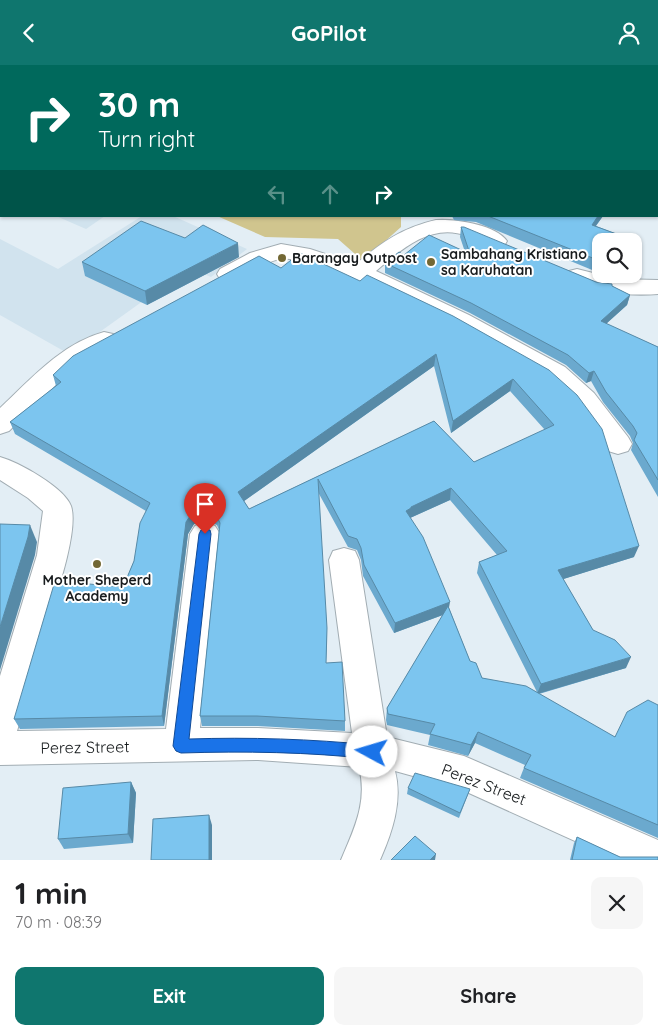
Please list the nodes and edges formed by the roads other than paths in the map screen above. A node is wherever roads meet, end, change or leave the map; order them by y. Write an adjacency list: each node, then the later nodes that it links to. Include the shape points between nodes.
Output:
1 (518, 251): 3 (street, via 467,229 431,227 412,233)
2 (560, 269): 5 (street, via 602,285 629,289)
3 (360, 273): 4 (street, via 302,254 281,251 258,258); 8 (street, via 425,301 561,377)
4 (205, 286)
5 (652, 287)
6 (127, 328): 7 (street, via 66,361)
7 (0, 424)
8 (618, 444)
9 (0, 467): 12 (street, via 38,490 57,507 57,524 52,555)
10 (205, 534): 13 (street)
11 (344, 560): 15 (street)
12 (0, 732)
13 (181, 746): 14 (street, Perez Street); 15 (street, Perez Street, via 258,744)
14 (0, 749)
15 (372, 752): 16 (street, Perez Street, via 394,754 464,773); 17 (street, via 379,777 376,823 370,844)
16 (658, 859)
17 (360, 860)

